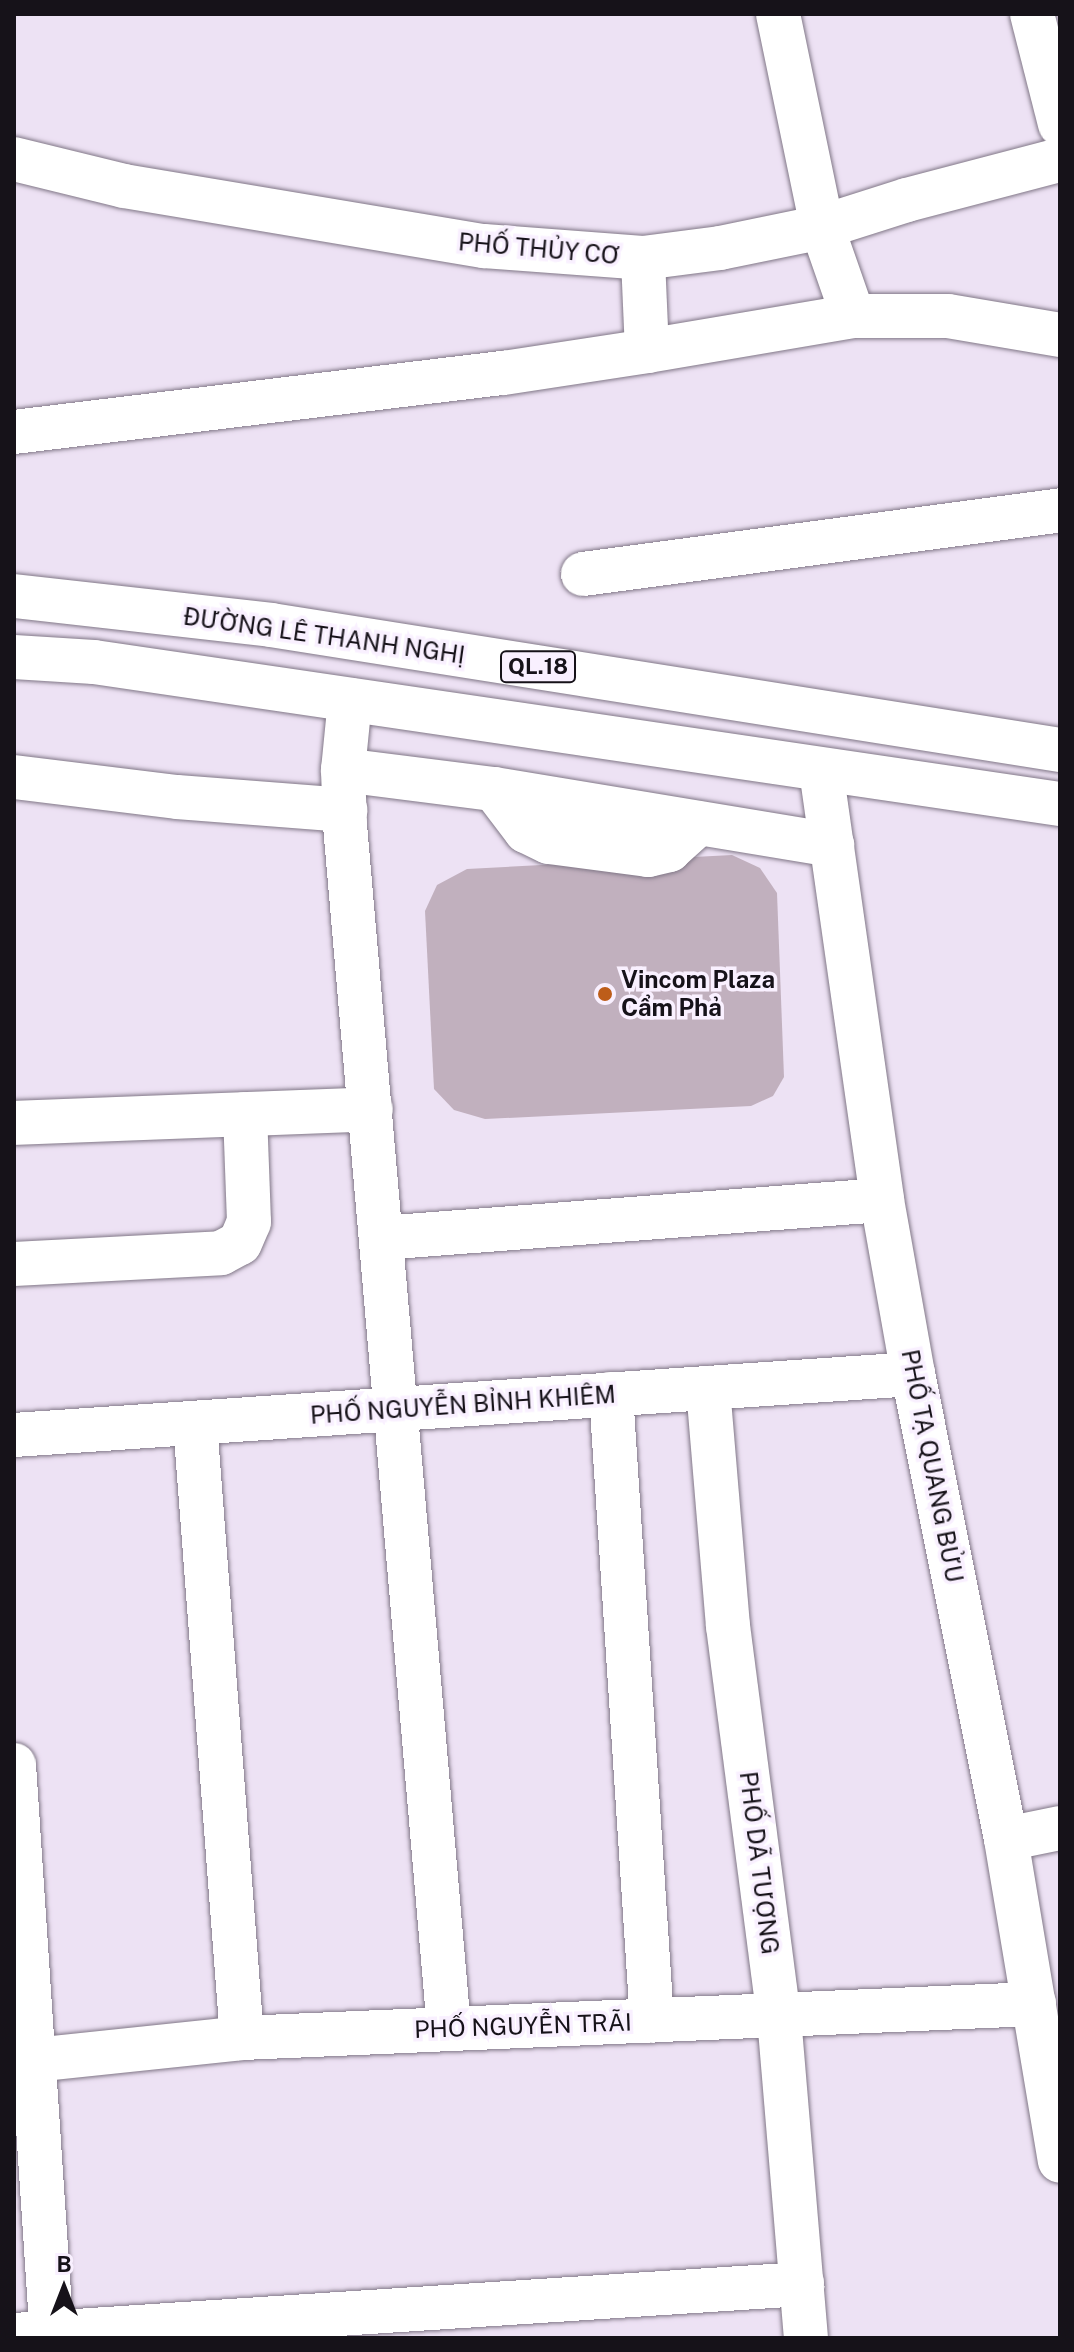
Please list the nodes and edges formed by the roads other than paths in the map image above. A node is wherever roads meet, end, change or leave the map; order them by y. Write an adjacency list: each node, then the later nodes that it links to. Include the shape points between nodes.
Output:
1 (778, 14): 5 (main road)
2 (806, 14): 5 (main road)
3 (1032, 14): 4 (main road)
4 (1060, 124)
5 (818, 138): 8 (main road)
6 (14, 159): 9 (main road, PHỐ THỦY CƠ, via 124,186 484,246)
7 (1060, 160): 8 (main road, PHỐ THỦY CƠ)
8 (836, 223): 9 (main road, PHỐ THỦY CƠ); 10 (main road)
9 (643, 258): 12 (main road)
10 (853, 316): 11 (main road, via 948,316); 12 (main road)
11 (1060, 335)
12 (647, 351): 13 (main road)
13 (14, 432)
14 (1060, 510): 15 (main road)
15 (583, 574)
16 (14, 596): 19 (main road, ĐƯỜNG LÊ THANH NGHỊ / QL.18, via 271,625)
17 (14, 657): 18 (main road, via 94,662)
18 (350, 700): 20 (main road); 22 (main road)
19 (1060, 750)
20 (821, 770): 23 (main road); 24 (main road, PHỐ TẠ QUANG BỬU)
21 (14, 777): 22 (main road, via 177,797)
22 (344, 790): 24 (main road, via 494,789 526,831 549,842 648,855 669,850 699,823); 25 (main road)
23 (1060, 804)
24 (832, 845): 28 (main road, PHỐ TẠ QUANG BỬU)
25 (371, 1109): 26 (main road); 29 (main road)
26 (245, 1114): 27 (main road); 30 (main road, via 249,1222 240,1243 221,1253)
27 (14, 1123)
28 (882, 1200): 29 (main road); 31 (main road, PHỐ TẠ QUANG BỬU)
29 (381, 1238): 34 (main road)
30 (14, 1264)
31 (913, 1374): 32 (main road, PHỐ NGUYỄN BỈNH KHIÊM); 39 (main road, PHỐ TẠ QUANG BỬU)
32 (708, 1388): 33 (main road, PHỐ NGUYỄN BỈNH KHIÊM); 41 (main road, PHỐ DÃ TƯỢNG, via 728,1626)
33 (611, 1394): 34 (main road, PHỐ NGUYỄN BỈNH KHIÊM); 42 (main road)
34 (397, 1409): 35 (main road, PHỐ NGUYỄN BỈNH KHIÊM); 43 (main road)
35 (195, 1423): 36 (main road, PHỐ NGUYỄN BỈNH KHIÊM); 44 (main road)
36 (14, 1435)
37 (14, 1765): 45 (main road)
38 (1060, 1828): 39 (main road)
39 (1006, 1839): 40 (main road, PHỐ TẠ QUANG BỬU)
40 (1034, 2004): 41 (main road, PHỐ NGUYỄN TRÃI); 46 (main road, PHỐ TẠ QUANG BỬU)
41 (779, 2017): 42 (main road, PHỐ NGUYỄN TRÃI); 47 (main road, PHỐ DÃ TƯỢNG)
42 (652, 2021): 43 (main road, PHỐ NGUYỄN TRÃI)
43 (449, 2028): 44 (main road, PHỐ NGUYỄN TRÃI)
44 (242, 2038): 45 (main road, PHỐ NGUYỄN TRÃI)
45 (25, 2060): 48 (main road)
46 (1060, 2160)
47 (802, 2284): 48 (main road); 49 (main road, PHỐ DÃ TƯỢNG)
48 (39, 2335)
49 (806, 2338)

